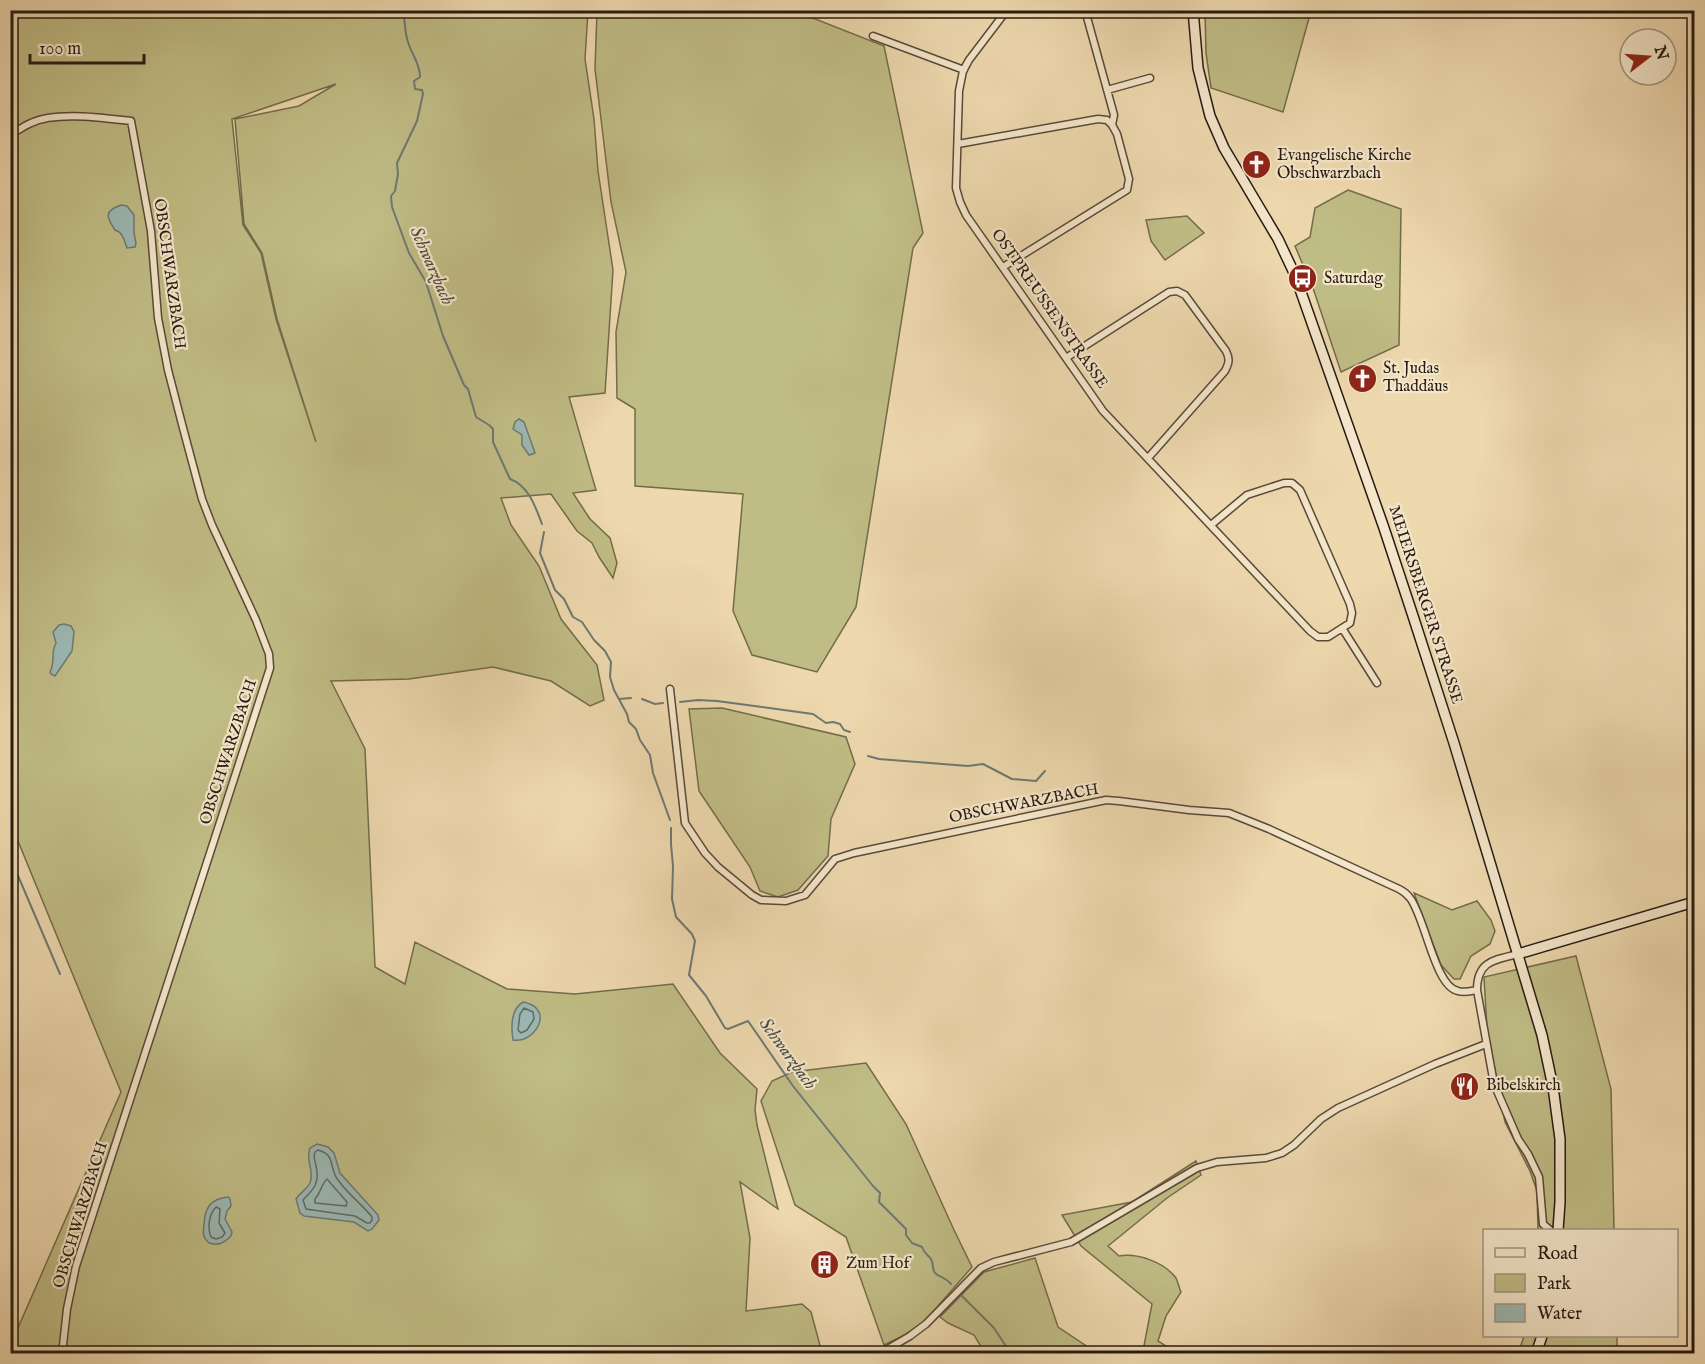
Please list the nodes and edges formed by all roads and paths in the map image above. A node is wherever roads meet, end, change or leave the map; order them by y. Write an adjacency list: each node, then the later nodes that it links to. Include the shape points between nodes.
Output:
1 (1007, 10): 5 (street, OSTPREUSSENSTRASSE)
2 (1085, 10): 7 (street)
3 (1193, 10): 19 (main road, MEIERSBERGER STRASSE, via 1198,68 1210,116 1295,275 1413,616)
4 (873, 36): 5 (street)
5 (964, 70): 10 (street, OSTPREUSSENSTRASSE, via 959,91)
6 (1150, 78): 7 (street)
7 (1107, 90): 8 (street, via 1114,115)
8 (1112, 125): 10 (street, via 1098,119); 11 (street, via 1129,179 1126,190)
9 (10, 135): 25 (street, OBSCHWARZBACH, via 31,122 53,117 131,121 151,231 158,318 168,370 202,499 256,620 270,668 76,1266)
10 (958, 144): 11 (street, OSTPREUSSENSTRASSE, via 956,188 960,202)
11 (1003, 267): 12 (street, OSTPREUSSENSTRASSE)
12 (1066, 358): 13 (street, OSTPREUSSENSTRASSE, via 1103,411); 13 (street, via 1169,292 1185,295 1226,351 1229,364)
13 (1148, 458): 14 (street, OSTPREUSSENSTRASSE)
14 (1211, 525): 15 (street, OSTPREUSSENSTRASSE, via 1310,631 1318,637 1328,637); 15 (street, via 1247,495 1292,483 1300,490 1350,604 1350,623)
15 (1342, 628): 16 (street)
16 (1377, 683)
17 (670, 689): 20 (street, OBSCHWARZBACH, via 685,823 718,867 761,900 786,901 805,895 835,859 854,853 1095,802 1125,801 1215,811 1269,828 1399,889 1415,906 1443,979 1458,992)
18 (1695, 902): 19 (main road)
19 (1518, 954): 20 (street, via 1484,966 1477,978); 23 (main road, MEIERSBERGER STRASSE, via 1544,1044 1557,1110)
20 (1477, 990): 21 (street)
21 (1486, 1044): 22 (street, via 1494,1084 1539,1177 1543,1224); 26 (street, via 1338,1108 1282,1153 1197,1168 1071,1242 981,1268 926,1324)
22 (1549, 1229)
23 (1558, 1229)
24 (1541, 1337): 27 (main road)
25 (62, 1353)
26 (879, 1353)
27 (1536, 1353)

